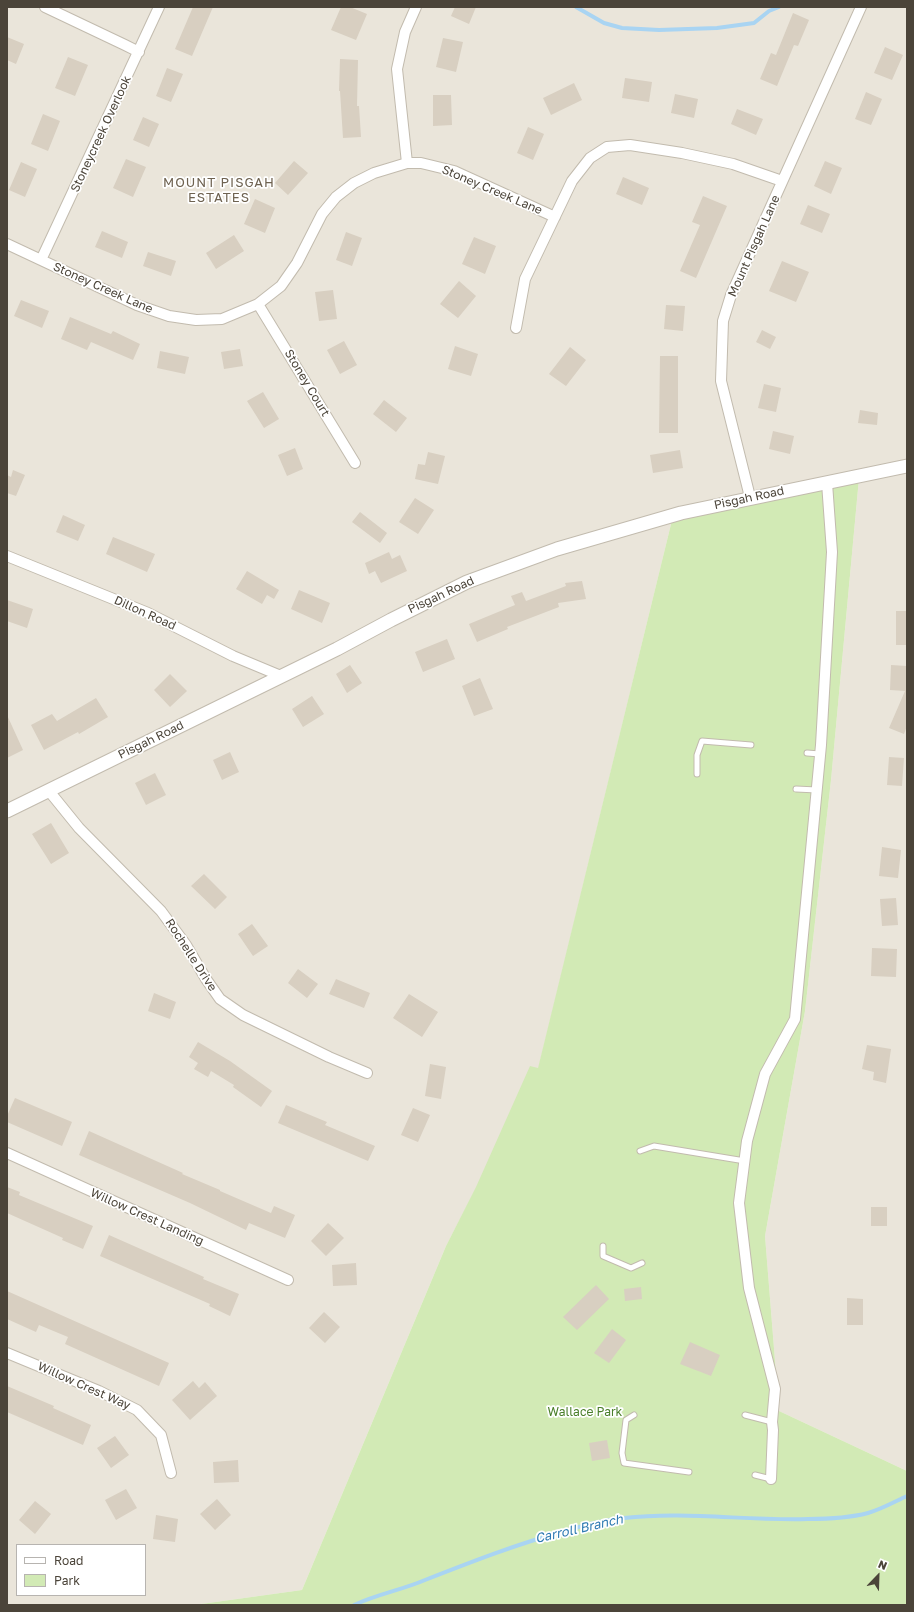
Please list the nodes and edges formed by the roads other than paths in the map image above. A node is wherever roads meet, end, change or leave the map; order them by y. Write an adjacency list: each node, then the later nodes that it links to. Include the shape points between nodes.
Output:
1 (45, 7): 5 (street)
2 (159, 7): 5 (street, Stoneycreek Overlook)
3 (416, 7): 6 (street, via 405,32 397,69)
4 (861, 7): 7 (street, Mount Pisgah Lane)
5 (139, 52): 10 (street, Stoneycreek Overlook)
6 (407, 163): 8 (street, Stoney Creek Lane, via 421,163 454,171); 11 (street, Stoney Creek Lane, via 374,173 354,183 336,197 322,214 297,263 281,286)
7 (782, 181): 8 (street, via 733,164 682,153 630,145 607,147 590,158 572,181); 16 (street, Mount Pisgah Lane, via 731,295 723,321 721,381)
8 (555, 217): 12 (street, via 525,279)
9 (7, 244): 10 (street, Stoney Creek Lane)
10 (41, 260): 11 (street, Stoney Creek Lane, via 137,305 169,316 196,320 222,318)
11 (258, 304): 13 (street, Stoney Court)
12 (516, 328)
13 (355, 463)
14 (907, 466): 15 (street, Pisgah Road)
15 (827, 483): 16 (street, Pisgah Road); 21 (street, via 832,552)
16 (750, 497): 18 (street, Pisgah Road, via 681,513 564,547 467,582)
17 (7, 556): 18 (street, Dillon Road, via 148,613 233,656)
18 (281, 676): 25 (street, Pisgah Road)
19 (751, 745): 22 (lane, via 702,741 697,755)
20 (807, 753): 21 (lane)
21 (820, 754): 24 (street)
22 (697, 774)
23 (796, 788): 24 (lane)
24 (816, 790): 30 (street, via 794,1019 765,1074 747,1141)
25 (49, 791): 26 (street, Pisgah Road); 27 (street, Rochelle Drive, via 79,828 161,911 220,999 243,1015)
26 (7, 811)
27 (367, 1073)
28 (640, 1151): 30 (lane, via 654,1146)
29 (7, 1153): 33 (street, Willow Crest Landing)
30 (745, 1161): 37 (street, via 739,1202 749,1288 775,1389)
31 (603, 1246): 32 (lane, via 603,1256 631,1268)
32 (642, 1263)
33 (288, 1280)
34 (7, 1353): 39 (street, Willow Crest Way, via 99,1391 137,1410 161,1435)
35 (745, 1415): 37 (lane)
36 (634, 1416): 38 (lane, via 626,1420 622,1453 624,1463)
37 (772, 1422): 41 (street)
38 (689, 1472)
39 (171, 1473)
40 (755, 1475): 41 (lane)
41 (771, 1479)

